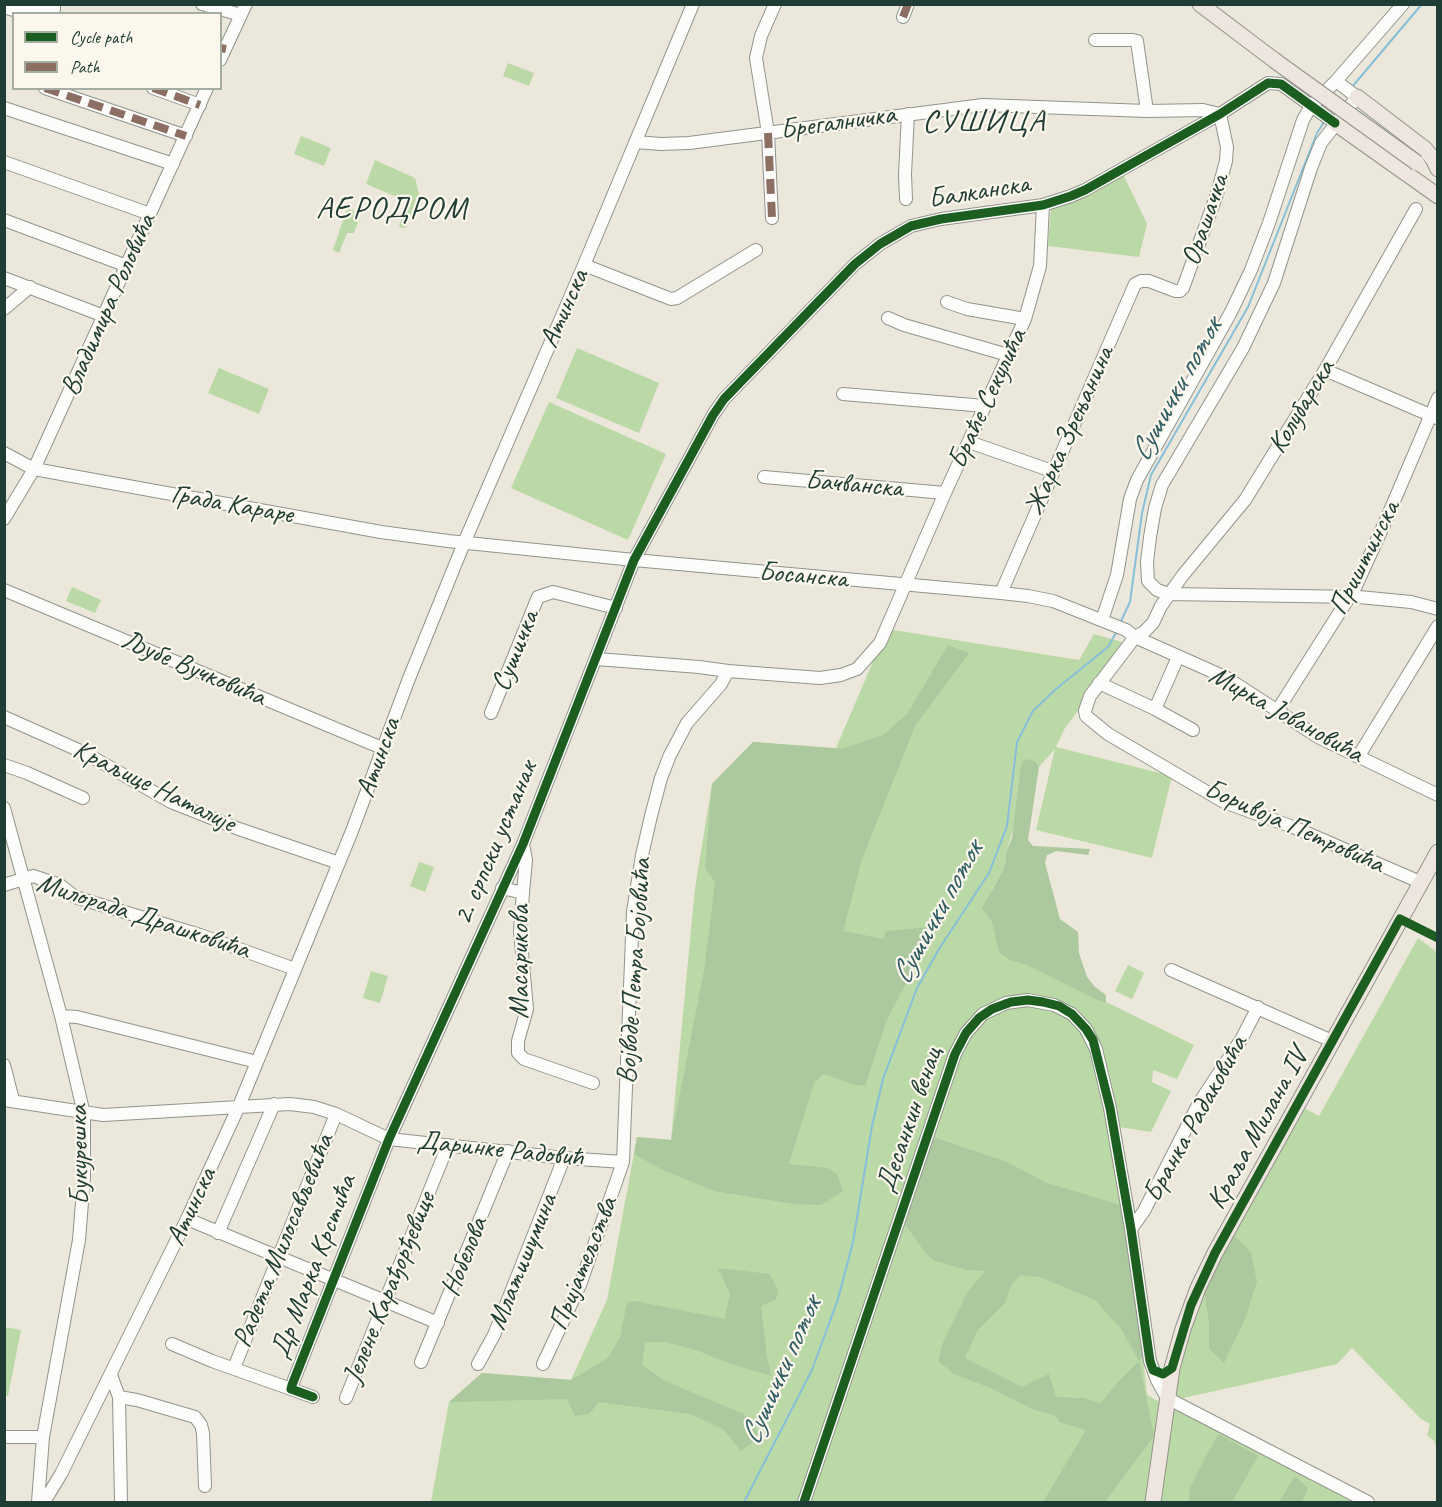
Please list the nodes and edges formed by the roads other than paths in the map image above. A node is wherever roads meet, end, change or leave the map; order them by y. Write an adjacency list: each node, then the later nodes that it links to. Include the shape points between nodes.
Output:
1 (202, 4): 10 (street)
2 (693, 4): 29 (street, Атинска)
3 (775, 4): 27 (street, via 757,52)
4 (908, 4): 11 (street)
5 (1200, 4): 12 (main road)
6 (1210, 4): 12 (street)
7 (1403, 4): 15 (street)
8 (4, 7): 9 (street, via 20,12)
9 (54, 7)
10 (243, 10): 14 (street)
11 (903, 17)
12 (1223, 22): 33 (main road, bridge)
13 (1095, 40): 23 (street, via 1137,41)
14 (222, 52)
15 (1339, 83): 19 (street); 22 (street)
16 (51, 90): 28 (street)
17 (159, 90): 20 (street)
18 (206, 90): 20 (street, Владимира Роловића)
19 (1355, 95): 26 (street); 32 (main road, via 1425,149)
20 (200, 105): 28 (street, Владимира Роловића)
21 (4, 108): 31 (street)
22 (1314, 108): 25 (street, Балканска, via 1281,84 1272,82); 26 (street); 76 (street, via 1303,120 1269,223 1231,312 1137,480)
23 (1148, 111): 24 (street, Брегалничка, via 1004,105); 25 (street, Брегалничка, via 1203,110)
24 (908, 114): 27 (street, Брегалничка); 35 (street)
25 (1220, 114): 36 (street, Балканска, via 1085,190); 45 (street, Орашачка, via 1226,161 1183,288 1175,291)
26 (1332, 121): 34 (main road); 67 (street, via 1315,156 1274,283 1243,348 1162,485 1150,537)
27 (768, 133): 29 (street, Брегалничка, via 675,144); 39 (street)
28 (186, 136): 31 (street, Владимира Роловића)
29 (636, 142): 43 (street, Атинска)
30 (4, 162): 38 (street)
31 (173, 164): 38 (street, Владимира Роловића)
32 (1437, 169)
33 (1437, 178)
34 (1437, 196)
35 (906, 200)
36 (1043, 205): 51 (street, Браће Секулића, via 1040,266); 66 (street, Балканска, via 921,223 868,253 724,399)
37 (1416, 209): 53 (street, Колубарска)
38 (150, 214): 42 (street, Владимира Роловића)
39 (772, 218)
40 (4, 220): 42 (street)
41 (756, 250): 43 (street, via 677,298 665,298)
42 (127, 266): 49 (street, Владимира Роловића)
43 (584, 266): 65 (street, Атинска)
44 (4, 278): 46 (street)
45 (1149, 281): 61 (street, Жарка Зрењанина, via 1135,284)
46 (30, 286): 48 (street); 49 (street)
47 (947, 302): 51 (street)
48 (4, 309)
49 (104, 316): 60 (street, Владимира Роловића)
50 (888, 318): 52 (street)
51 (1025, 319): 52 (street, Браће Секулића)
52 (1008, 355): 56 (street, Браће Секулића)
53 (1325, 370): 57 (street); 71 (street, Колубарска, via 1245,500)
54 (843, 394): 56 (street)
55 (1437, 398): 57 (street, Приштинска)
56 (985, 406): 58 (street, Браће Секулића)
57 (1434, 417): 72 (street, Приштинска)
58 (969, 442): 61 (street); 63 (street, Браће Секулића)
59 (4, 453): 60 (street, Града Караре)
60 (34, 470): 64 (street, Владимира Роловића); 65 (street, Града Караре, via 381,532)
61 (1052, 471): 70 (street, Жарка Зрењанина)
62 (764, 477): 63 (street, Бачванска)
63 (945, 493): 68 (street, Браће Секулића)
64 (4, 519)
65 (464, 543): 66 (street, Босанска); 89 (street, Атинска)
66 (634, 560): 68 (street, Босанска); 74 (street, 2. српски устанак)
67 (1148, 581): 71 (street); 73 (street)
68 (906, 585): 70 (street, Босанска); 81 (street, via 880,643 852,671 820,678)
69 (4, 590): 89 (street, Љубе Вучковића)
70 (1001, 593): 76 (street, Босанска, via 1053,601)
71 (1169, 594): 72 (street); 73 (street, Колубарска)
72 (1349, 597): 75 (street, via 1411,602); 85 (street, Приштинска)
73 (1161, 606): 78 (street, Колубарска, via 1149,629)
74 (616, 608): 80 (street, 2. српски устанак); 86 (street, Сушичка, via 553,592 538,597)
75 (1437, 609)
76 (1106, 622): 78 (street, Босанска)
77 (1437, 626): 90 (street)
78 (1130, 634): 79 (street, Мирка Јовановића); 82 (street, Колубарска)
79 (1178, 657): 84 (street); 85 (street, Мирка Јовановића, via 1227,678)
80 (597, 659): 81 (street); 95 (street, 2. српски устанак)
81 (728, 671): 120 (street, Војводе Петра Бојовића, via 687,723 675,745 661,778 642,855 633,912)
82 (1099, 684): 83 (street, Колубарска); 84 (street)
83 (1086, 706): 99 (street, Боривоја Петровића, via 1086,716 1108,734 1224,802)
84 (1155, 709): 88 (street)
85 (1277, 711): 90 (street, Мирка Јовановића)
86 (491, 713)
87 (4, 717): 97 (street, Краљице Наталије, via 85,753 171,802)
88 (1193, 730)
89 (382, 748): 97 (street, Атинска)
90 (1358, 757): 92 (street, Мирка Јовановића)
91 (4, 765): 93 (street)
92 (1437, 795)
93 (83, 798)
94 (4, 808): 98 (street, Букурешка)
95 (523, 844): 101 (street, 2. српски устанак); 102 (street)
96 (1437, 852): 99 (main road, Краља Милана IV)
97 (339, 863): 103 (street, Атинска)
98 (24, 878): 100 (street); 103 (street, Милорада Драшковића, via 33,876 60,885 92,904 200,935); 106 (street, Букурешка)
99 (1420, 882): 107 (main road, Краља Милана IV)
100 (4, 885)
101 (502, 888): 102 (street, Масарикова); 116 (street, 2. српски устанак)
102 (523, 893): 110 (street, Масарикова, via 520,930 527,1009 519,1056)
103 (295, 969): 108 (street, Атинска)
104 (1171, 970): 105 (street)
105 (1258, 1007): 107 (street); 122 (street, Бранка Радаковића, via 1199,1104)
106 (61, 1016): 108 (street); 114 (street, Букурешка)
107 (1332, 1041): 133 (main road, Краља Милана IV, via 1209,1264 1187,1316)
108 (257, 1062): 113 (street, Атинска)
109 (4, 1065): 111 (street)
110 (593, 1083)
111 (9, 1100): 114 (street, Даринке Радовић)
112 (274, 1104): 113 (street, Даринке Радовић); 115 (street, Даринке Радовић, via 295,1104); 123 (street)
113 (239, 1106): 114 (street, Даринке Радовић); 121 (street, Атинска)
114 (84, 1114): 142 (street, Букурешка, via 79,1240)
115 (336, 1114): 116 (street, Даринке Радовић); 124 (street, Радета Милосављевића)
116 (389, 1139): 117 (street, Даринке Радовић); 125 (street, Др Марка Крстића)
117 (448, 1145): 118 (street, Даринке Радовић); 126 (street, Јелене Карађорђевице)
118 (508, 1151): 119 (street, Даринке Радовић); 127 (street, Нобелова)
119 (564, 1158): 120 (street, Даринке Радовић); 130 (street, Млатишумина, via 494,1335)
120 (623, 1162): 131 (street, Пријатељства, via 580,1285)
121 (188, 1219): 123 (street); 135 (street, Атинска)
122 (1131, 1229): 134 (street, Десанкин венац); 149 (street, Десанкин венац, via 1110,1108 1090,1034 1072,1014 1043,1002 1017,1000 987,1011 966,1033 955,1054)
123 (218, 1233): 124 (street)
124 (277, 1257): 125 (street); 132 (street, Радета Милосављевића)
125 (333, 1280): 126 (street); 136 (street, Др Марка Крстића)
126 (385, 1302): 127 (street); 139 (street, Јелене Карађорђевице)
127 (438, 1323): 129 (street, Нобелова)
128 (172, 1344): 132 (street)
129 (422, 1362)
130 (478, 1364)
131 (543, 1364)
132 (234, 1368): 136 (street)
133 (1172, 1368): 134 (street, via 1163,1374); 140 (main road, Краља Милана IV)
134 (1153, 1370): 140 (street, Десанкин венац)
135 (111, 1375): 137 (street); 143 (street, Атинска)
136 (291, 1389): 138 (street, Др Марка Крстића)
137 (119, 1397): 145 (street, via 195,1418 203,1433); 148 (street)
138 (313, 1397)
139 (346, 1398)
140 (1167, 1398): 150 (main road, Краља Милана IV); 151 (street)
141 (4, 1437): 142 (street)
142 (43, 1437): 144 (street, Букурешка)
143 (59, 1478): 144 (street, via 46,1484); 147 (street, Атинска)
144 (39, 1481): 146 (street, Букурешка)
145 (205, 1486)
146 (38, 1503)
147 (44, 1503)
148 (121, 1503)
149 (804, 1503)
150 (1153, 1503)
151 (1368, 1503)

